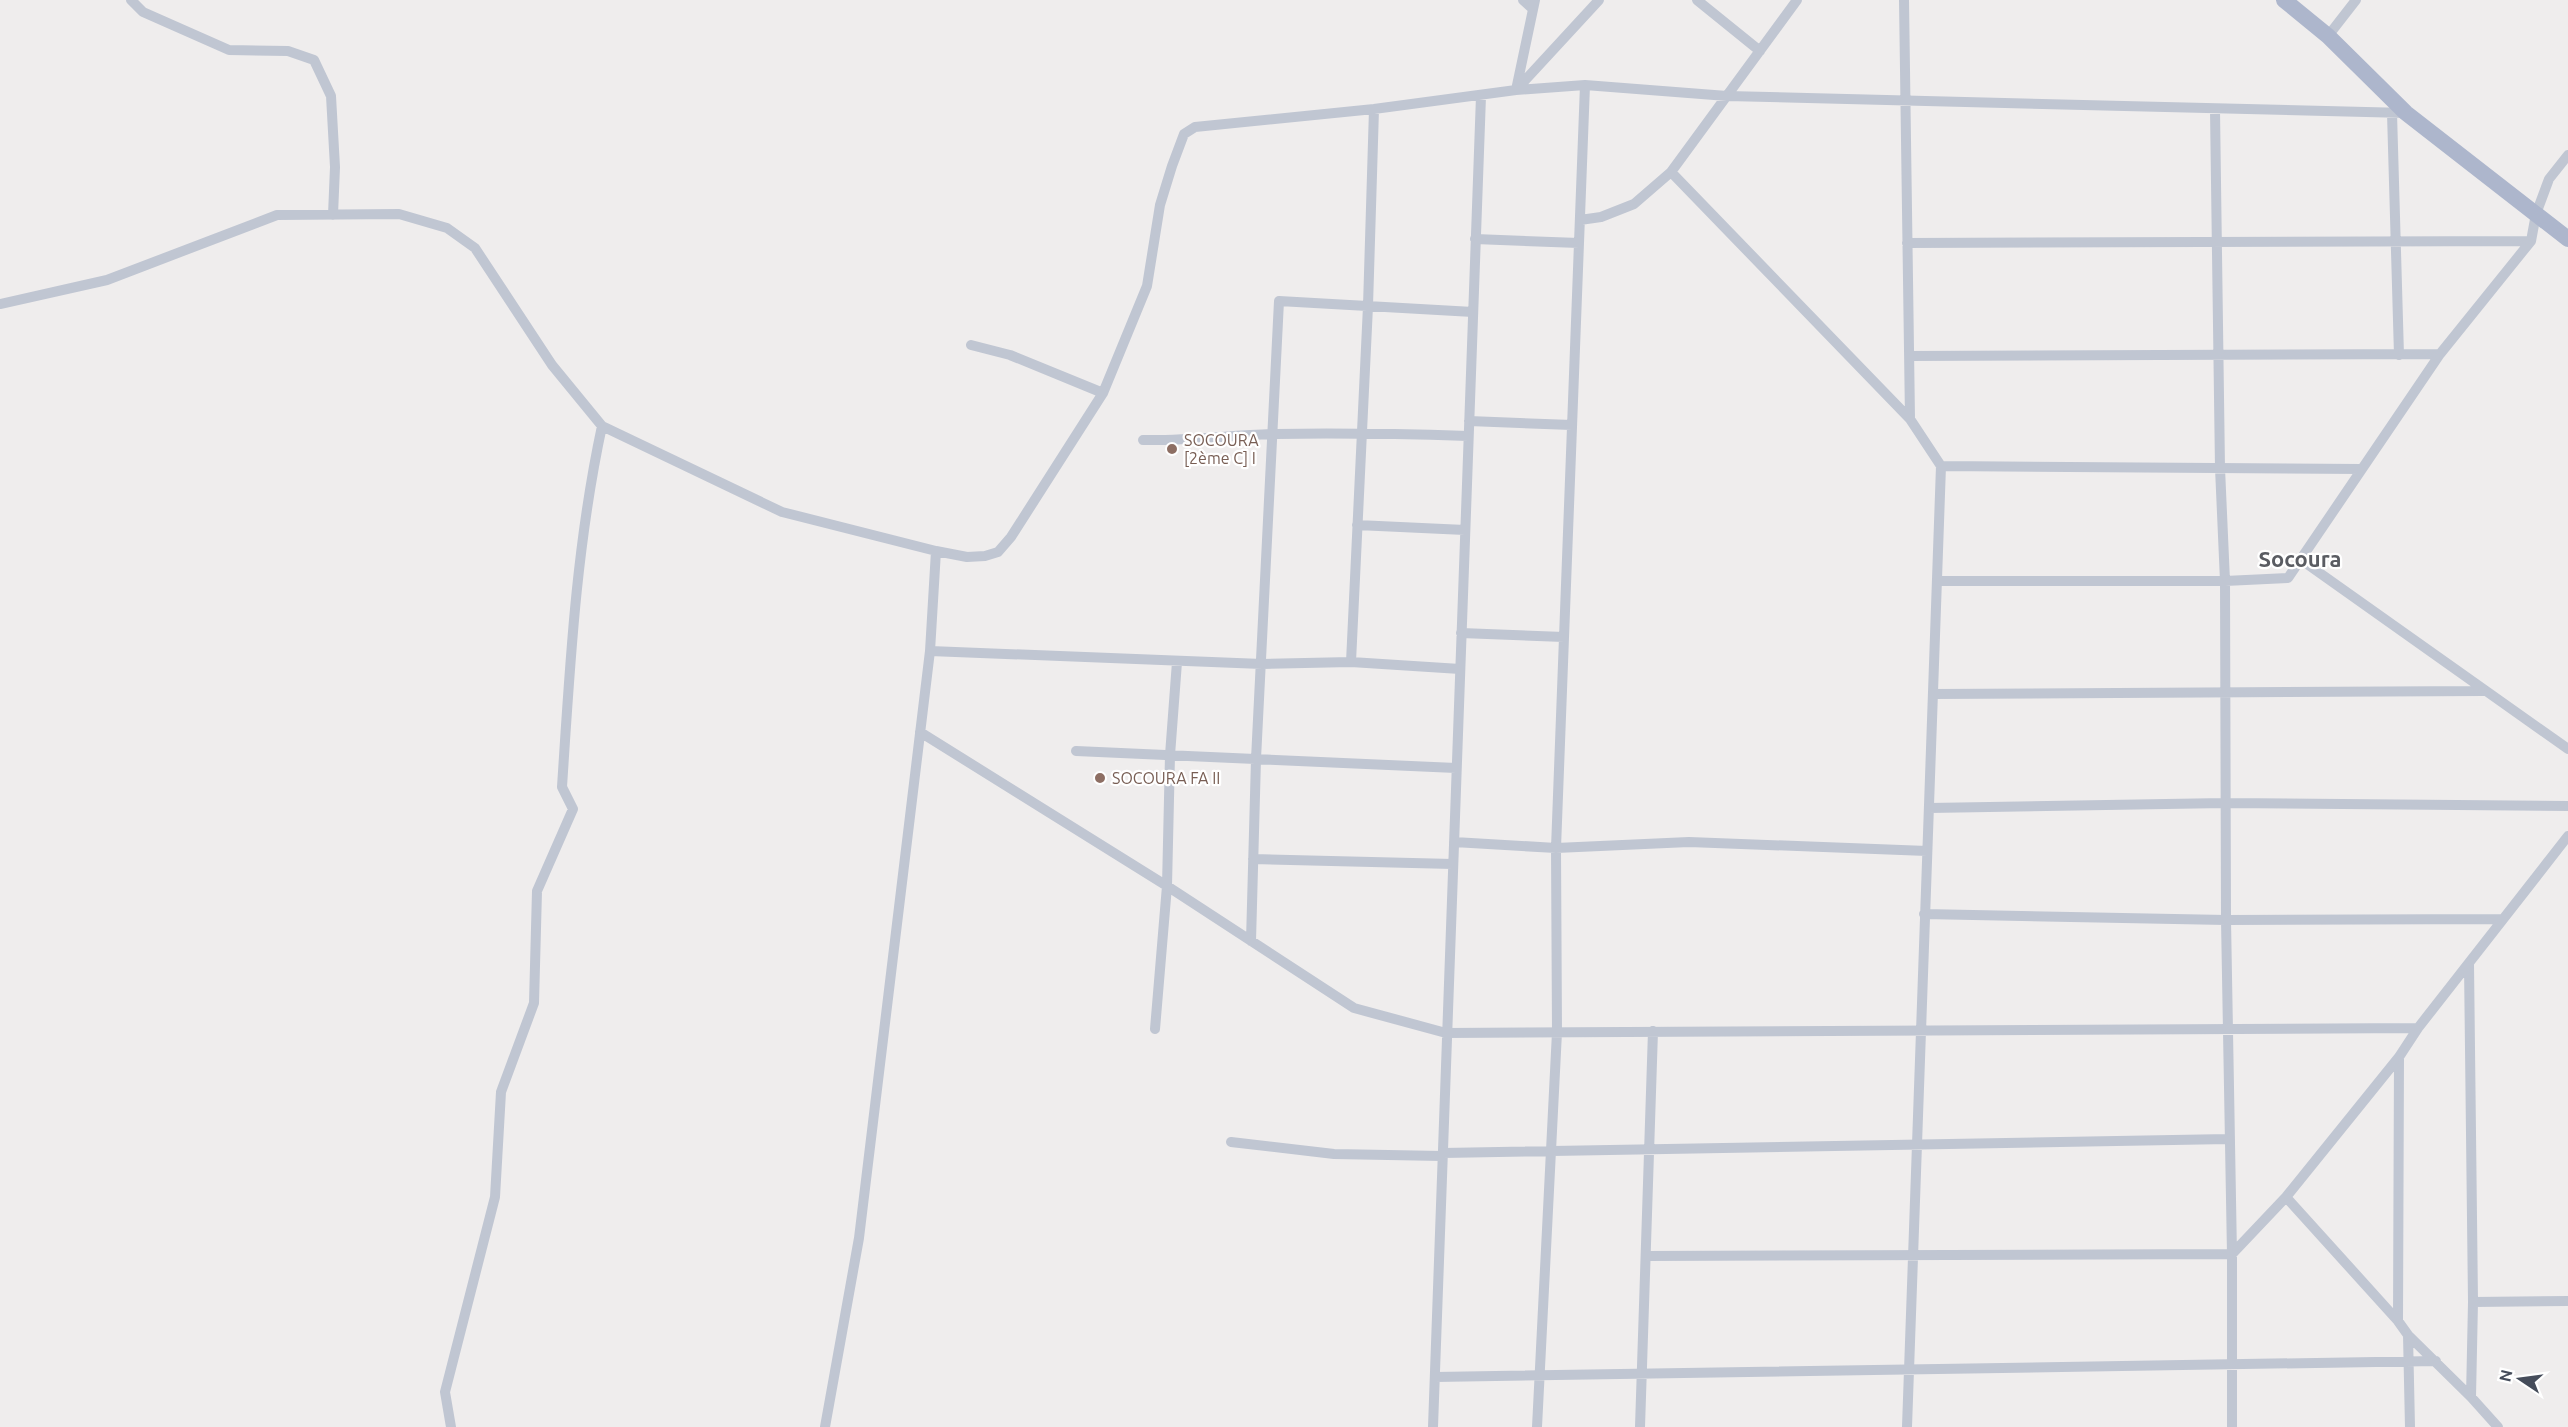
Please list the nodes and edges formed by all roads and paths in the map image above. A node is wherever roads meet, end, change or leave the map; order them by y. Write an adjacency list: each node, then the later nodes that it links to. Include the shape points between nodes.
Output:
1 (131, 0): 23 (street, via 143,12 229,50 288,51 314,60 331,96)
2 (1523, 0): 9 (street)
3 (1599, 0): 13 (street)
4 (1697, 0): 11 (street)
5 (1797, 0): 11 (street)
6 (1904, 0): 16 (street)
7 (2284, 0): 10 (main road)
8 (2356, 0): 10 (street)
9 (1534, 5): 13 (street)
10 (2328, 36): 19 (main road)
11 (1760, 51): 15 (street)
12 (1586, 85): 13 (street); 15 (street); 24 (street)
13 (1516, 90): 14 (street)
14 (1480, 96): 17 (street); 25 (street)
15 (1727, 96): 16 (street); 21 (street)
16 (1905, 101): 18 (street); 30 (street)
17 (1374, 109): 33 (street); 40 (street, via 1196,127 1184,134 1160,205 1147,286)
18 (2215, 110): 19 (street); 31 (street)
19 (2399, 113): 22 (main road); 28 (street)
20 (2568, 154): 22 (street, via 2549,179)
21 (1671, 172): 24 (street, via 1634,204 1601,217); 41 (street)
22 (2536, 214): 26 (main road); 27 (street)
23 (333, 215): 32 (street, via 277,215 107,280); 44 (street, via 399,214 447,228 475,248 552,365)
24 (1580, 220): 29 (street)
25 (1475, 239): 29 (street); 34 (street)
26 (2568, 239)
27 (2531, 241): 28 (street); 36 (street)
28 (2396, 242): 31 (street); 38 (street)
29 (1579, 243): 43 (street)
30 (1907, 243): 31 (street); 39 (street)
31 (2217, 243): 37 (street)
32 (0, 304)
33 (1368, 306): 34 (street); 45 (street); 46 (street, via 1278,301)
34 (1473, 312): 42 (street)
35 (971, 345): 40 (street, via 1010,355)
36 (2440, 354): 38 (street); 51 (street)
37 (2218, 355): 38 (street); 39 (street); 50 (street)
38 (2399, 355)
39 (1909, 356): 41 (street)
40 (1103, 393): 54 (street, via 998,552 968,557)
41 (1911, 419): 49 (street)
42 (1469, 422): 43 (street); 47 (street)
43 (1572, 425): 59 (street)
44 (602, 426): 54 (street, via 770,508); 119 (street, via 576,577 562,787 573,809 537,891 534,1004 501,1092 495,1197 445,1392)
45 (1361, 433): 46 (street); 47 (street); 52 (street)
46 (1273, 434): 48 (street, via 1195,441); 63 (street)
47 (1468, 436): 53 (street)
48 (1143, 440)
49 (1941, 466): 50 (street); 56 (street)
50 (2220, 468): 51 (street); 57 (street)
51 (2361, 469): 55 (street)
52 (1357, 525): 53 (street); 62 (street)
53 (1465, 530): 58 (street)
54 (936, 551): 60 (street)
55 (2300, 559): 57 (street, via 2288,578); 65 (street)
56 (1937, 581): 57 (street); 67 (street)
57 (2225, 581): 66 (street)
58 (1461, 633): 59 (street); 64 (street)
59 (1564, 637): 79 (street)
60 (930, 651): 61 (street); 68 (street)
61 (1177, 662): 63 (street); 71 (street)
62 (1352, 662): 63 (street); 64 (street)
63 (1262, 664): 72 (street)
64 (1460, 669): 73 (street)
65 (2483, 691): 66 (street); 69 (street)
66 (2226, 693): 67 (street); 74 (street)
67 (1933, 694): 76 (street)
68 (920, 732): 83 (street); 120 (street, via 859,1239)
69 (2568, 749)
70 (1076, 751): 71 (street)
71 (1170, 755): 72 (street); 83 (street)
72 (1256, 759): 73 (street); 81 (street)
73 (1456, 768): 78 (street)
74 (2225, 803): 75 (street); 76 (street); 86 (street)
75 (2568, 806)
76 (1929, 808): 80 (street)
77 (2568, 836): 85 (street)
78 (1454, 842): 79 (street); 82 (street)
79 (1556, 848): 80 (street, via 1689,842); 95 (street)
80 (1927, 851): 84 (street)
81 (1253, 859): 82 (street); 87 (street)
82 (1453, 864): 94 (street)
83 (1167, 886): 87 (street); 90 (street)
84 (1924, 914): 86 (street); 93 (street)
85 (2503, 919): 86 (street); 88 (street)
86 (2226, 920): 91 (street)
87 (1251, 941): 94 (street, via 1354,1008)
88 (2469, 964): 89 (street); 108 (street)
89 (2418, 1028): 91 (street); 96 (street)
90 (1155, 1029)
91 (2227, 1030): 93 (street); 97 (street)
92 (1653, 1031): 93 (street); 95 (street); 100 (street)
93 (1921, 1031): 99 (street)
94 (1446, 1032): 95 (street); 102 (street)
95 (1557, 1032): 101 (street)
96 (2399, 1057): 103 (street); 109 (street)
97 (2229, 1139): 99 (street); 104 (street)
98 (1231, 1142): 102 (street, via 1334,1154)
99 (1917, 1144): 100 (street); 106 (street)
100 (1649, 1149): 101 (street); 105 (street)
101 (1553, 1152): 102 (street); 116 (street)
102 (1442, 1154): 117 (street)
103 (2286, 1197): 104 (street); 109 (street)
104 (2232, 1254): 106 (street); 113 (street)
105 (1647, 1256): 106 (street); 115 (street)
106 (1912, 1256): 114 (street)
107 (2568, 1301): 108 (street)
108 (2473, 1302): 118 (street)
109 (2398, 1321): 110 (street)
110 (2408, 1335): 111 (street); 112 (street)
111 (2408, 1361): 112 (street); 113 (street); 126 (street)
112 (2436, 1361): 118 (street)
113 (2232, 1364): 114 (street); 125 (street)
114 (1909, 1369): 115 (street); 124 (street)
115 (1642, 1373): 116 (street); 123 (street)
116 (1540, 1375): 117 (street); 122 (street)
117 (1435, 1377): 121 (street)
118 (2471, 1397): 127 (street)
119 (451, 1427)
120 (825, 1427)
121 (1433, 1427)
122 (1537, 1427)
123 (1640, 1427)
124 (1907, 1427)
125 (2232, 1427)
126 (2410, 1427)
127 (2498, 1427)

